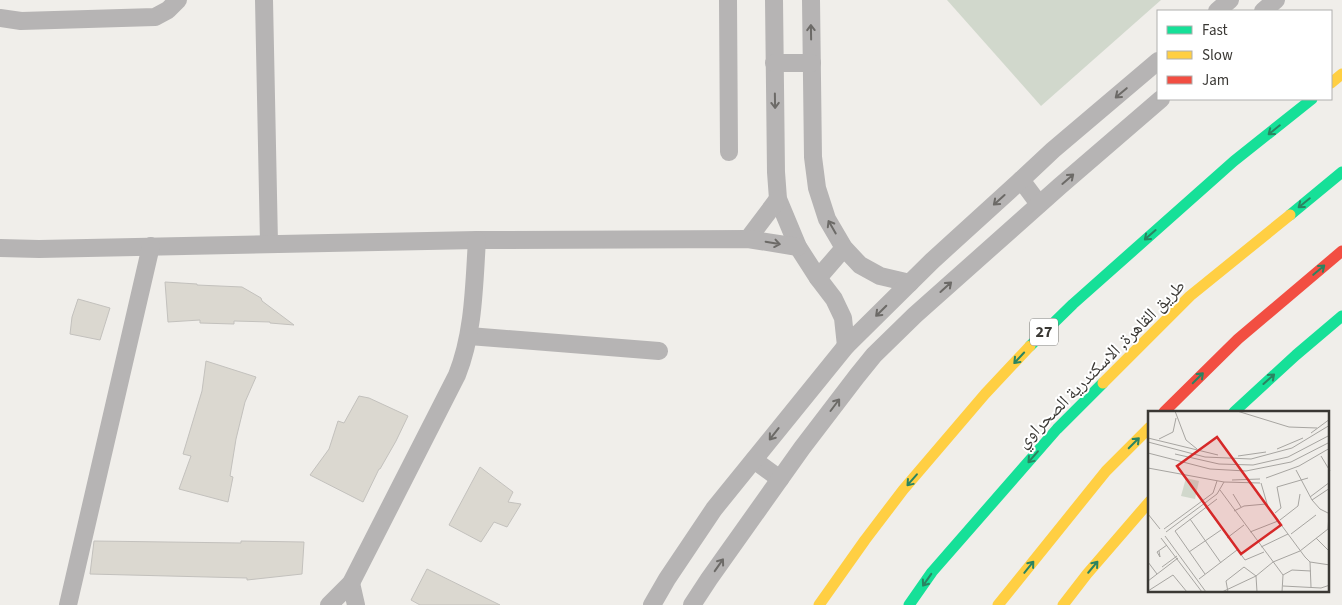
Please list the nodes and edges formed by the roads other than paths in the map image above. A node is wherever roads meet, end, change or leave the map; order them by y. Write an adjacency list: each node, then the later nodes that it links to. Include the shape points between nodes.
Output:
1 (178, 0): 10 (street, via 155,16 21,21)
2 (264, 0): 25 (street)
3 (728, 0): 18 (street)
4 (774, 0): 13 (street)
5 (811, 0): 11 (street, one-way to 5)
6 (1230, 0): 8 (street)
7 (1276, 0): 9 (street)
8 (1217, 10)
9 (1264, 10)
10 (0, 18)
11 (812, 62): 13 (street); 29 (street, one-way to 11, via 827,219 816,188)
12 (1157, 62): 20 (street, one-way to 20)
13 (774, 63): 21 (street, one-way to 21)
14 (1342, 74): 15 (main road)
15 (1332, 82)
16 (1160, 100): 22 (street, one-way to 16)
17 (1311, 100): 51 (main road, 27, one-way to 51, via 1220,174 1028,348 903,490)
18 (729, 152)
19 (1342, 172): 52 (main road, طريق القاهرة, الاسكندرية الصحراوي, one-way to 52, via 1190,296 1057,429 932,572)
20 (1021, 180): 22 (street); 32 (street, one-way to 32)
21 (778, 199): 23 (street); 27 (street)
22 (1039, 204): 43 (street, one-way to 22, via 878,351)
23 (748, 238): 24 (street); 27 (street, one-way to 27)
24 (477, 240): 25 (street); 34 (street)
25 (269, 244): 26 (street)
26 (151, 246): 28 (street); 46 (street)
27 (798, 247): 31 (street)
28 (0, 248)
29 (844, 248): 31 (street); 32 (street, via 860,265 880,276)
30 (1342, 251): 39 (main road, one-way to 30, via 1238,339)
31 (818, 278): 36 (street, via 843,318)
32 (910, 283): 36 (street, one-way to 36)
33 (1342, 316): 38 (main road)
34 (469, 336): 37 (street); 45 (street, via 451,388)
35 (1334, 337): 38 (main road)
36 (846, 346): 42 (street, one-way to 42)
37 (659, 352)
38 (1296, 354): 40 (main road, one-way to 38)
39 (1165, 411)
40 (1235, 411)
41 (1148, 429): 53 (main road, one-way to 41, via 1106,471)
42 (754, 460): 43 (street); 49 (street, via 714,509)
43 (780, 479): 50 (street, one-way to 43)
44 (1148, 503): 54 (main road, one-way to 44)
45 (352, 583): 47 (street); 48 (street)
46 (68, 605)
47 (329, 605)
48 (356, 605)
49 (652, 605)
50 (692, 605)
51 (818, 605)
52 (909, 605)
53 (998, 605)
54 (1063, 605)

